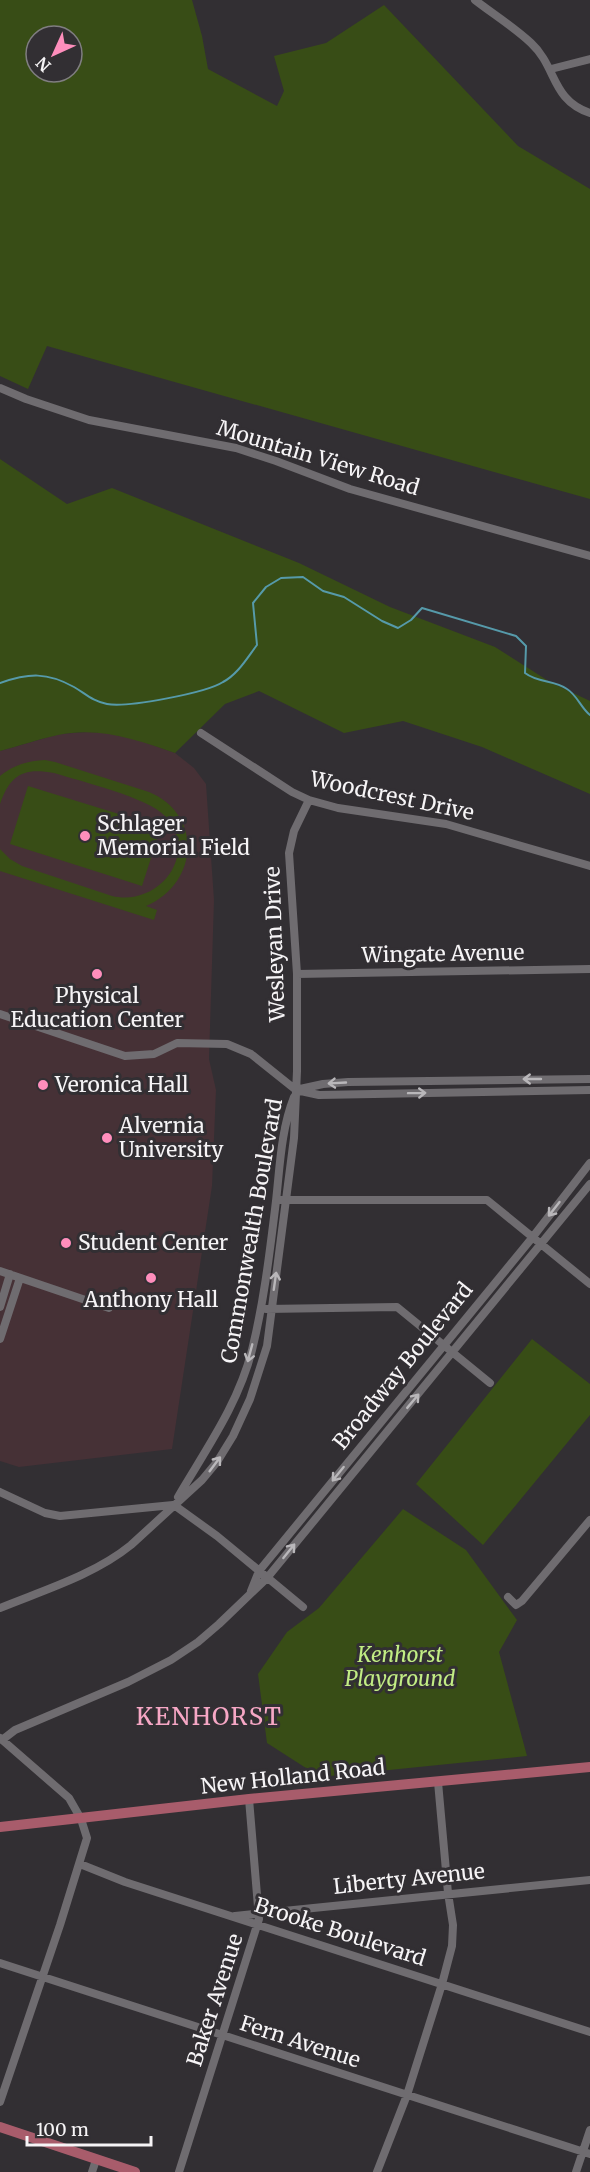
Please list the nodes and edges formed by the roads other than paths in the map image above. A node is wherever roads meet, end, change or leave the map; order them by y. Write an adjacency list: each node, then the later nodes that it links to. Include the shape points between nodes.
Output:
1 (475, 0): 3 (street, via 531,42)
2 (590, 59): 3 (street)
3 (550, 69): 4 (street, via 560,92)
4 (590, 113)
5 (0, 388): 6 (street, Mountain View Road, via 89,420 236,448 350,489)
6 (590, 556)
7 (201, 733): 8 (street, Woodcrest Drive)
8 (309, 800): 9 (street, Woodcrest Drive, via 446,824); 11 (street, Wesleyan Drive, via 294,831 289,853)
9 (590, 866)
10 (590, 969): 11 (street, Wingate Avenue)
11 (297, 974): 14 (street, Wesleyan Drive)
12 (0, 1014): 14 (street, via 125,1056 154,1054 177,1043 227,1044 251,1054)
13 (590, 1079): 14 (street, Commonwealth Boulevard, one-way to 14, via 348,1082)
14 (296, 1090): 15 (street, Commonwealth Boulevard, one-way to 15, via 319,1095); 18 (street, Commonwealth Boulevard, via 287,1115); 19 (street, Commonwealth Boulevard)
15 (590, 1090)
16 (590, 1163): 20 (street, Broadway Boulevard, one-way to 20)
17 (590, 1184): 21 (street, Broadway Boulevard)
18 (276, 1200): 19 (street); 28 (street, Commonwealth Boulevard)
19 (286, 1200): 20 (street, via 487,1200); 29 (street, Commonwealth Boulevard, one-way to 19)
20 (532, 1238): 21 (street); 31 (street, Broadway Boulevard)
21 (542, 1245): 25 (street); 32 (street, Broadway Boulevard)
22 (0, 1271): 23 (street)
23 (10, 1274): 24 (street); 26 (street)
24 (20, 1278): 27 (street); 30 (street)
25 (590, 1284)
26 (0, 1308)
27 (109, 1308)
28 (260, 1309): 29 (street); 35 (street, Commonwealth Boulevard, one-way to 35, via 247,1366 231,1406)
29 (271, 1309): 31 (street, via 397,1307); 35 (street, Commonwealth Boulevard, one-way to 29, via 202,1480 233,1436 267,1346)
30 (0, 1339)
31 (444, 1345): 32 (street); 37 (street, Broadway Boulevard, one-way to 37)
32 (453, 1353): 33 (street); 38 (street, Broadway Boulevard, one-way to 32)
33 (490, 1383)
34 (0, 1492): 35 (street, via 60,1516)
35 (174, 1505): 37 (street); 42 (street, Commonwealth Boulevard, via 131,1545 89,1572)
36 (590, 1520): 40 (street, via 522,1601 516,1605)
37 (259, 1571): 38 (street); 39 (street, Broadway Boulevard)
38 (267, 1578): 39 (street, Broadway Boulevard); 41 (street)
39 (249, 1594): 43 (street, Broadway Boulevard, via 198,1642 157,1669)
40 (507, 1597)
41 (303, 1607)
42 (0, 1608)
43 (1, 1739): 47 (street, via 69,1798)
44 (590, 1767): 45 (main road, New Holland Road)
45 (438, 1782): 46 (main road, New Holland Road); 51 (street)
46 (249, 1799): 47 (main road, New Holland Road); 52 (street, Baker Avenue)
47 (81, 1819): 48 (main road, New Holland Road); 49 (street, via 87,1838)
48 (0, 1827)
49 (80, 1864): 53 (street, Brooke Boulevard); 56 (street)
50 (590, 1880): 51 (street, Liberty Avenue)
51 (448, 1893): 52 (street, Liberty Avenue); 57 (street, via 453,1931)
52 (260, 1912): 53 (street, Liberty Avenue); 54 (street, Baker Avenue)
53 (231, 1916): 54 (street, Brooke Boulevard)
54 (257, 1924): 57 (street, Brooke Boulevard); 59 (street, Baker Avenue)
55 (0, 1963): 56 (street, Fern Avenue)
56 (42, 1977): 59 (street, Fern Avenue); 61 (street)
57 (442, 1984): 58 (street, Brooke Boulevard); 60 (street)
58 (590, 2032)
59 (222, 2035): 60 (street, Fern Avenue); 69 (street, Baker Avenue)
60 (407, 2096): 64 (street, Fern Avenue); 70 (street)
61 (0, 2102)
62 (0, 2127): 65 (main road)
63 (590, 2130): 64 (street)
64 (586, 2153): 71 (street)
65 (96, 2160): 66 (main road); 67 (street)
66 (116, 2169): 68 (main road)
67 (92, 2172)
68 (135, 2172)
69 (178, 2172)
70 (377, 2172)
71 (576, 2172)

